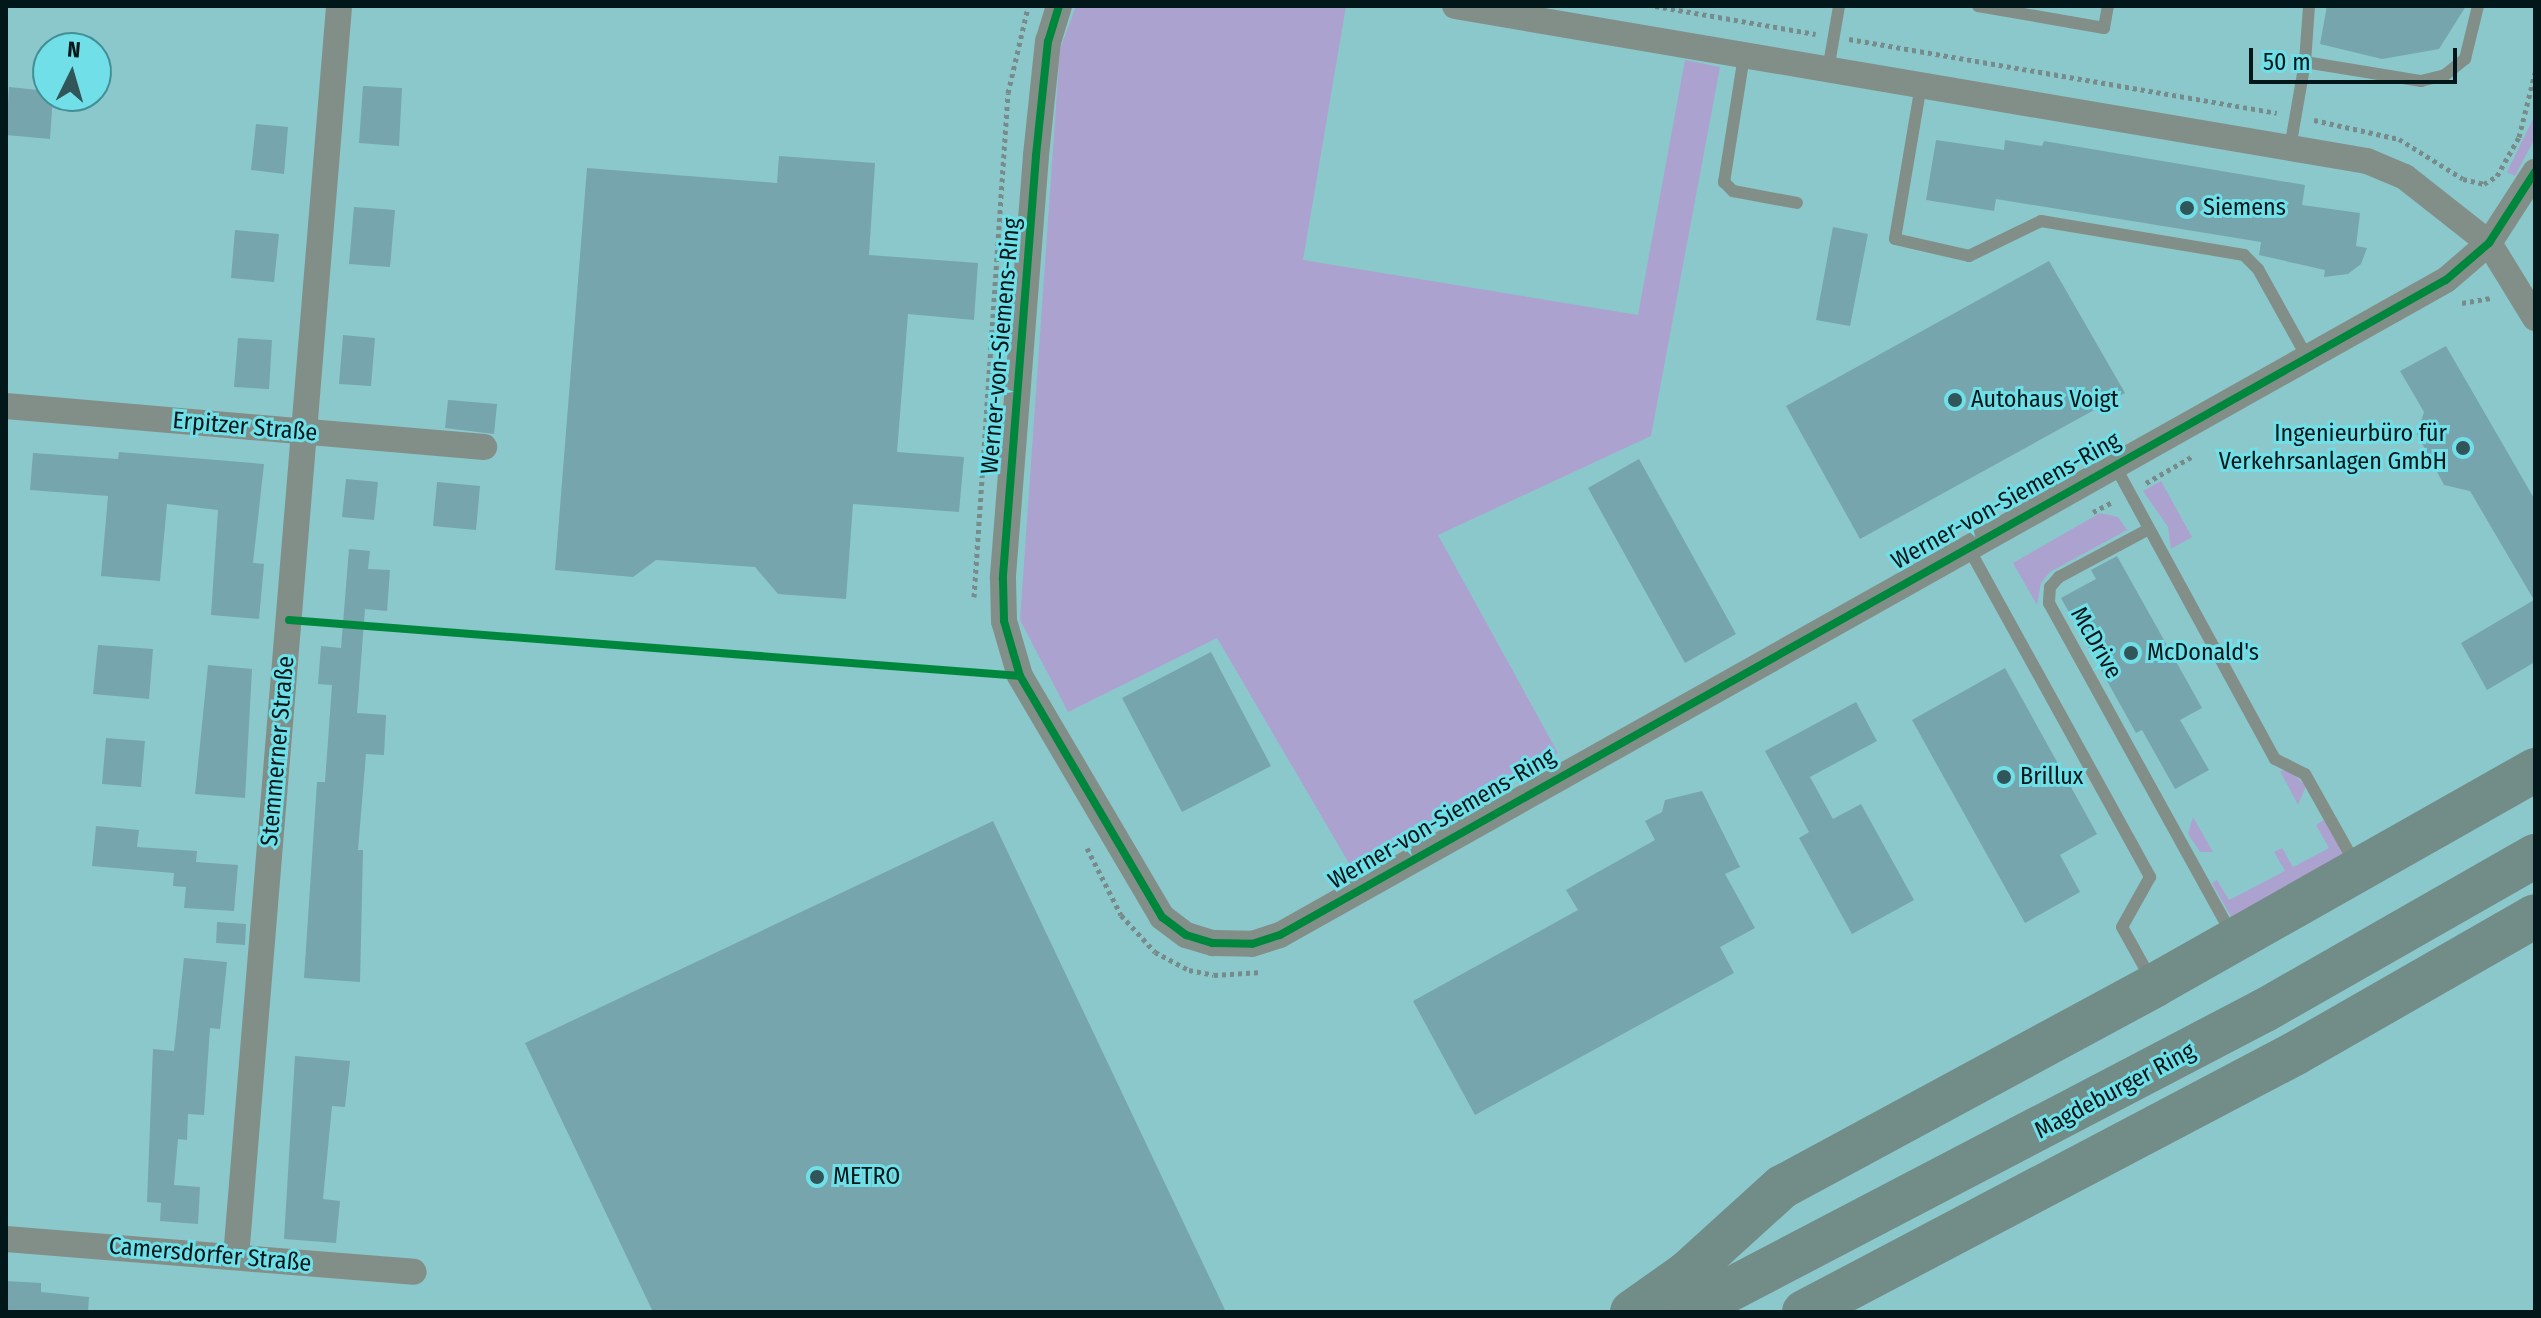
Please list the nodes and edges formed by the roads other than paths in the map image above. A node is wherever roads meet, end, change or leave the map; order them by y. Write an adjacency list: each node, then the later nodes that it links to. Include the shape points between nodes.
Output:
1 (339, 6): 21 (street, Stemmerner Straße)
2 (1059, 6): 25 (street, Werner-von-Siemens-Ring, via 1048,41 1036,156 1004,621 1020,676 1154,904 1180,931 1232,945 1280,935)
3 (1455, 6): 9 (street)
4 (1839, 6): 12 (lane)
5 (1978, 6): 6 (lane, via 2104,28)
6 (2108, 6)
7 (2309, 6): 11 (lane)
8 (2478, 6): 11 (lane, via 2465,59 2445,75 2421,81)
9 (1541, 13): 10 (street)
10 (1744, 56): 12 (street); 16 (lane, via 1724,182 1733,191)
11 (2305, 62): 14 (lane)
12 (1828, 70): 13 (street)
13 (1921, 85): 14 (street); 19 (lane, via 1895,239 1969,256 2041,221 2244,255 2258,269)
14 (2290, 148): 17 (street, via 2390,168)
15 (2535, 172): 17 (street, Werner-von-Siemens-Ring)
16 (1797, 203)
17 (2489, 243): 18 (street); 19 (street, Werner-von-Siemens-Ring, via 2446,280)
18 (2535, 318)
19 (2307, 357): 23 (street, Werner-von-Siemens-Ring)
20 (6, 406): 21 (street, Erpitzer Straße)
21 (303, 432): 22 (street, Erpitzer Straße); 33 (street, Stemmerner Straße)
22 (484, 447)
23 (2114, 464): 24 (lane); 25 (street, Werner-von-Siemens-Ring)
24 (2147, 530): 28 (lane, via 2275,759 2305,774); 30 (lane, McDrive, via 2059,577 2050,587 2049,603)
25 (1967, 546): 31 (lane, via 2150,877 2122,927)
26 (2535, 770): 28 (highway)
27 (2535, 856): 36 (highway, Magdeburger Ring, via 2265,1010)
28 (2360, 871): 30 (highway)
29 (2535, 916): 37 (highway, via 2296,1053)
30 (2235, 940): 31 (highway)
31 (2155, 985): 35 (highway, via 1782,1187 1687,1273)
32 (6, 1239): 33 (street, Camersdorfer Straße)
33 (236, 1257): 34 (street, Camersdorfer Straße)
34 (414, 1272)
35 (1632, 1312)
36 (1687, 1312)
37 (1804, 1312)

